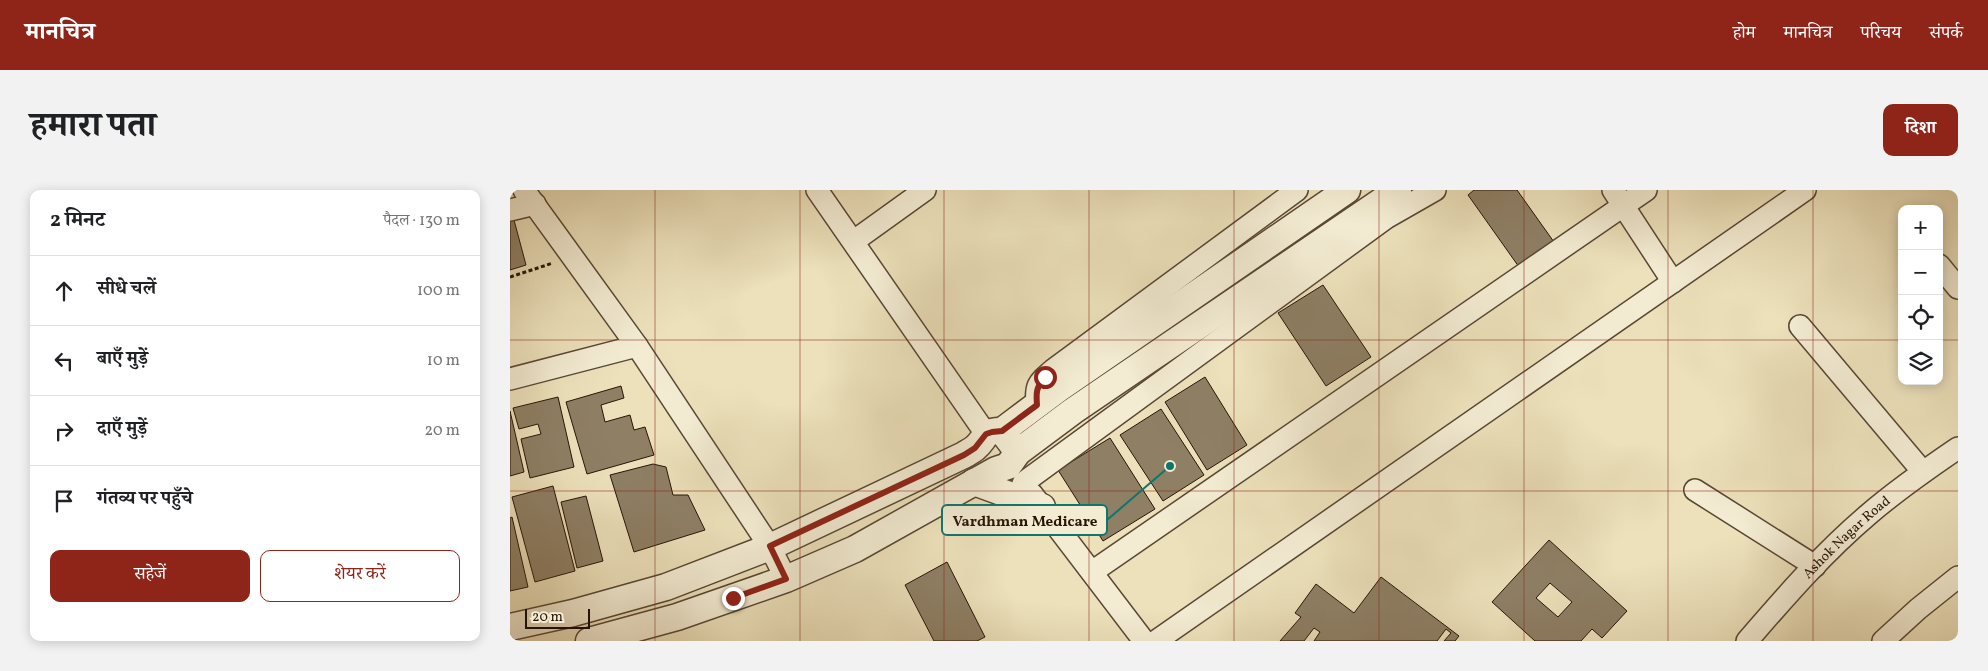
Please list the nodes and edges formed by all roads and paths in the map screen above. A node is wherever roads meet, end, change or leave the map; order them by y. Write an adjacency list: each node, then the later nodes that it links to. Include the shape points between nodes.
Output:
1 (817, 190): 12 (street)
2 (925, 190): 12 (street)
3 (1297, 190): 21 (street, via 1045,377 1036,392)
4 (1347, 190): 21 (street)
5 (1398, 190): 24 (street, via 1074,411)
6 (1435, 190): 24 (street, via 1386,218)
7 (1646, 190): 10 (street)
8 (1805, 190): 16 (street)
9 (529, 197): 11 (street); 13 (street)
10 (1618, 198): 16 (street); 31 (street)
11 (510, 210)
12 (854, 241): 22 (street)
13 (572, 257): 15 (path); 19 (street)
14 (1943, 270): 17 (street)
15 (510, 277)
16 (1673, 282): 37 (street)
17 (1958, 288)
18 (1800, 326): 25 (street)
19 (636, 346): 20 (street); 29 (street)
20 (510, 379)
21 (1037, 405): 22 (street)
22 (994, 433): 24 (street); 29 (street, via 964,455)
23 (1958, 448): 25 (street, Ashok Nagar Road)
24 (1017, 467): 26 (street); 28 (street)
25 (1923, 472): 30 (street, Ashok Nagar Road, via 1868,515)
26 (974, 482): 28 (street); 33 (street, via 854,549)
27 (1695, 490): 30 (street)
28 (1042, 507): 31 (street)
29 (770, 546): 33 (street); 34 (street, via 666,587)
30 (1815, 566): 38 (street, Ashok Nagar Road)
31 (1092, 572): 36 (street)
32 (1958, 577): 39 (street)
33 (786, 579): 35 (street, via 677,617)
34 (510, 627)
35 (589, 641)
36 (1144, 641)
37 (1156, 641)
38 (1747, 641)
39 (1882, 641)

